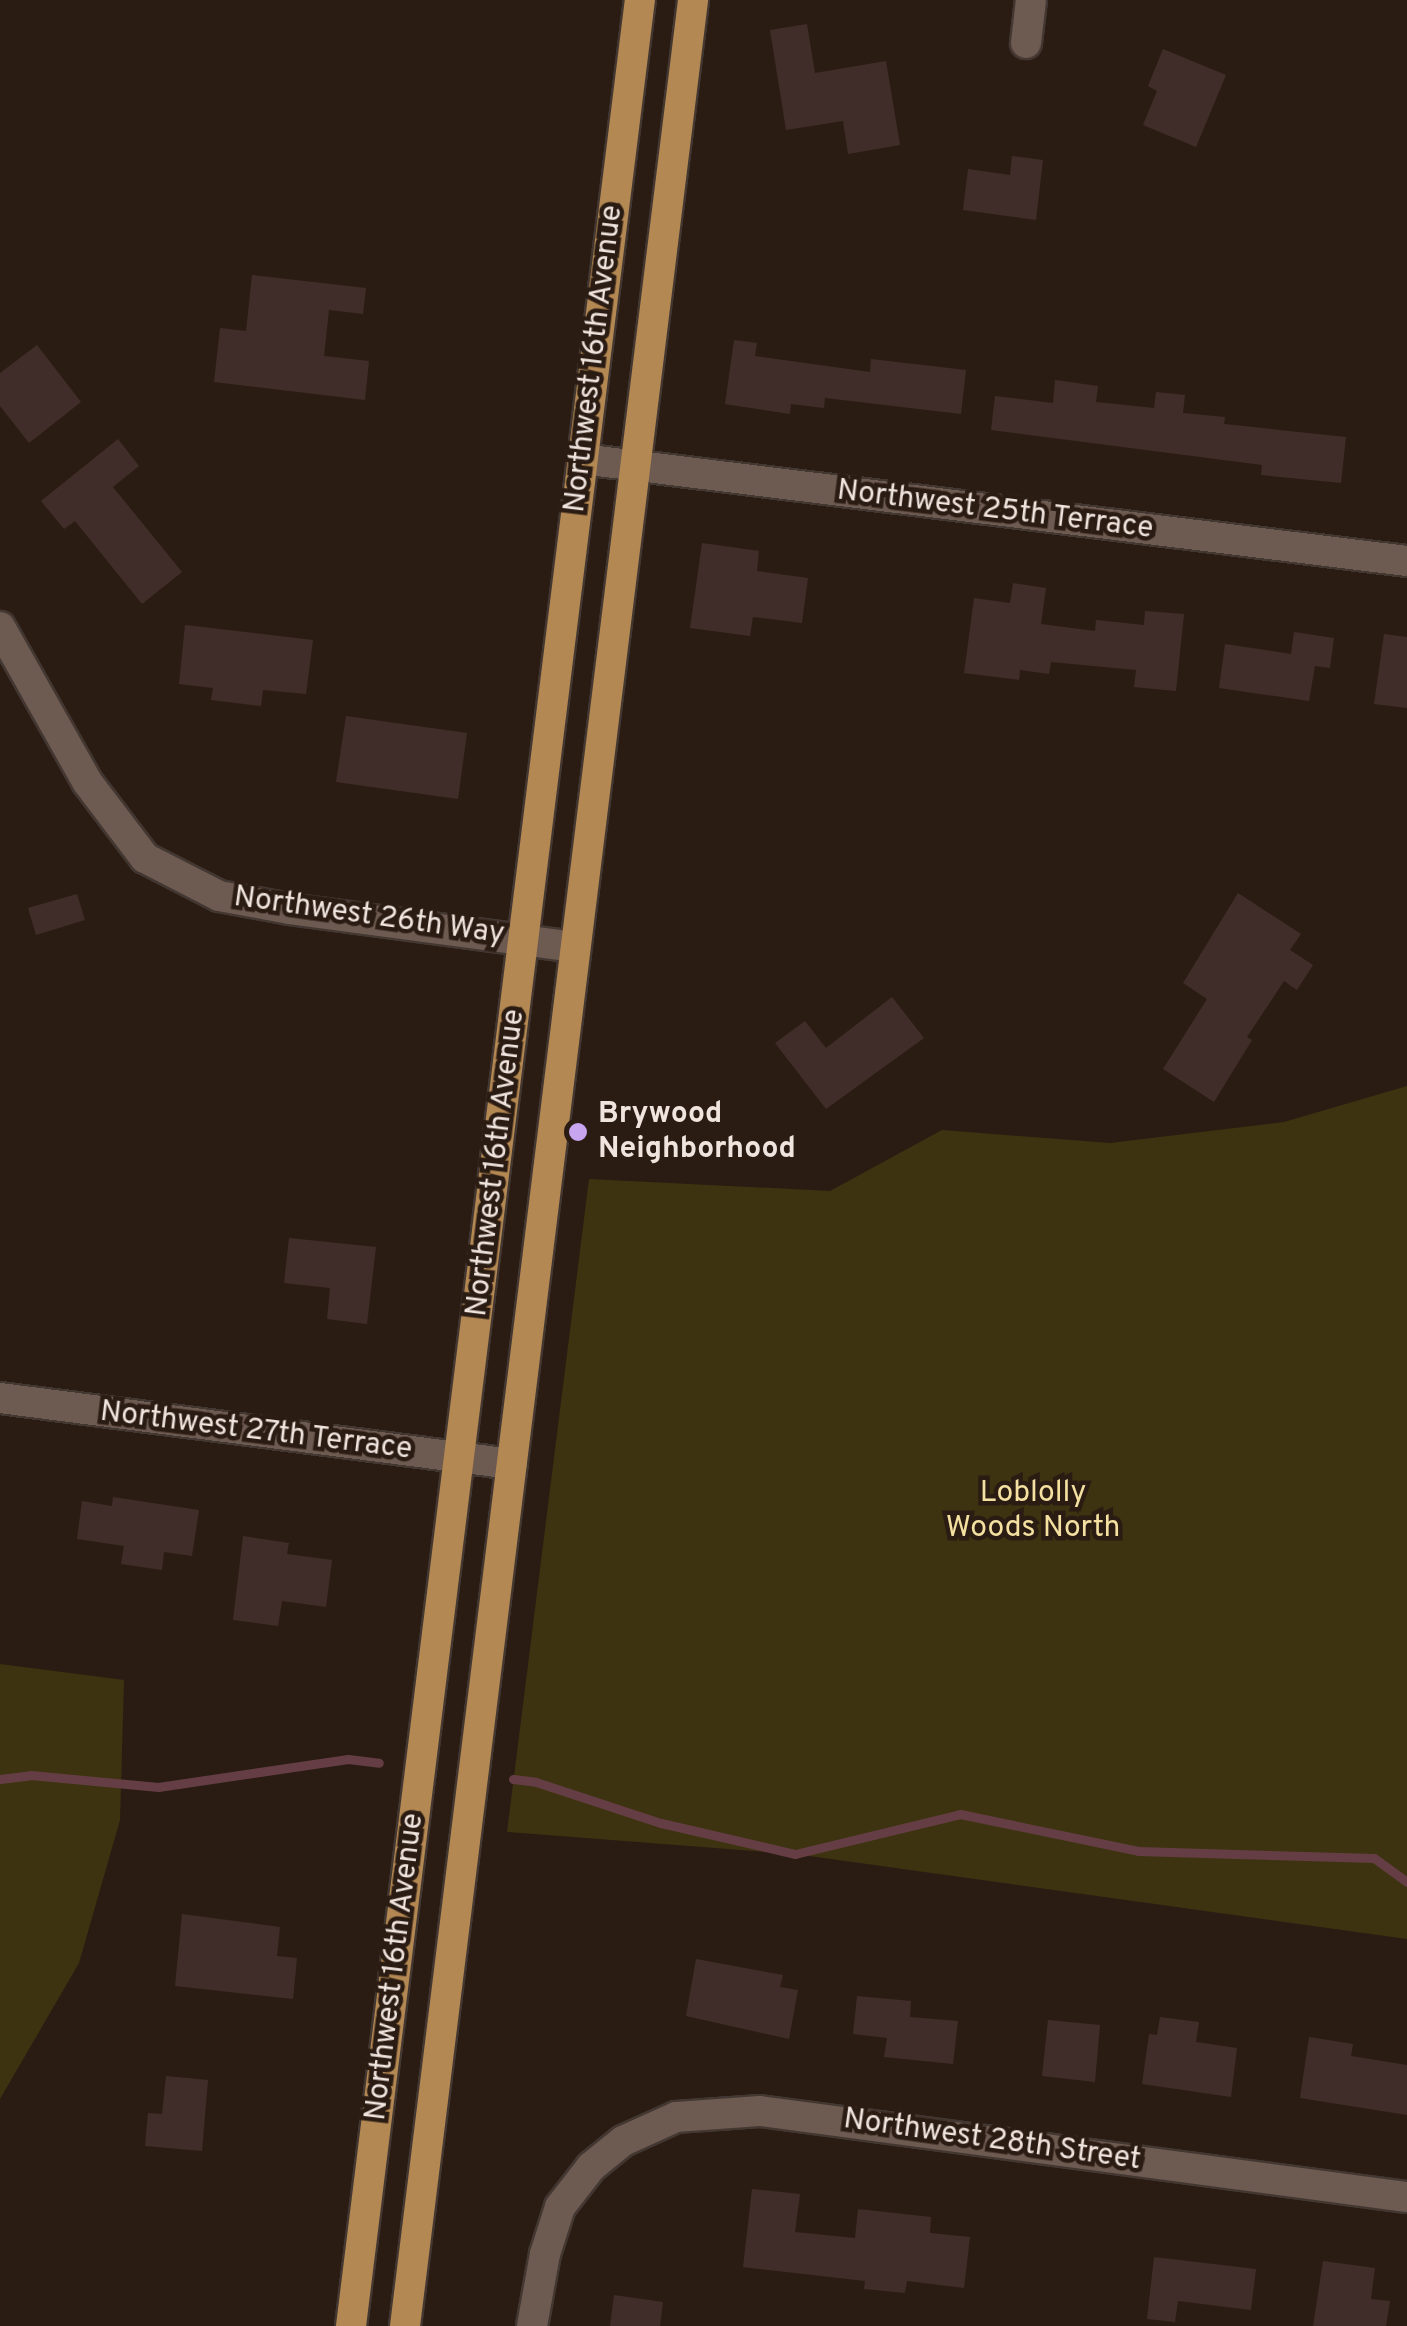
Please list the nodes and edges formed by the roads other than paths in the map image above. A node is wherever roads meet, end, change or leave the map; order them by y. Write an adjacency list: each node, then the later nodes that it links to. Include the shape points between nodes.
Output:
1 (640, 0): 5 (main road, Northwest 16th Avenue)
2 (693, 0): 6 (main road, Northwest 16th Avenue)
3 (1031, 0): 4 (street)
4 (1026, 43)
5 (582, 459): 6 (street, Northwest 25th Terrace); 9 (main road, Northwest 16th Avenue)
6 (635, 465): 7 (street, Northwest 25th Terrace); 10 (main road, Northwest 16th Avenue)
7 (1407, 561)
8 (0, 627): 9 (street, Northwest 26th Way, via 88,783 145,858 219,896)
9 (524, 940): 10 (street, Northwest 26th Way); 12 (main road, Northwest 16th Avenue)
10 (574, 947): 13 (main road, Northwest 16th Avenue)
11 (0, 1398): 12 (street, Northwest 27th Terrace)
12 (461, 1459): 13 (street, Northwest 27th Terrace); 14 (main road, Northwest 16th Avenue)
13 (512, 1464): 15 (main road, Northwest 16th Avenue)
14 (394, 1998): 15 (main road); 17 (main road, Northwest 16th Avenue)
15 (444, 2004): 18 (main road, Northwest 16th Avenue)
16 (1407, 2197): 19 (street, Northwest 28th Street, via 760,2111 676,2117 623,2141 591,2167 560,2207)
17 (351, 2326)
18 (405, 2326)
19 (532, 2326)

